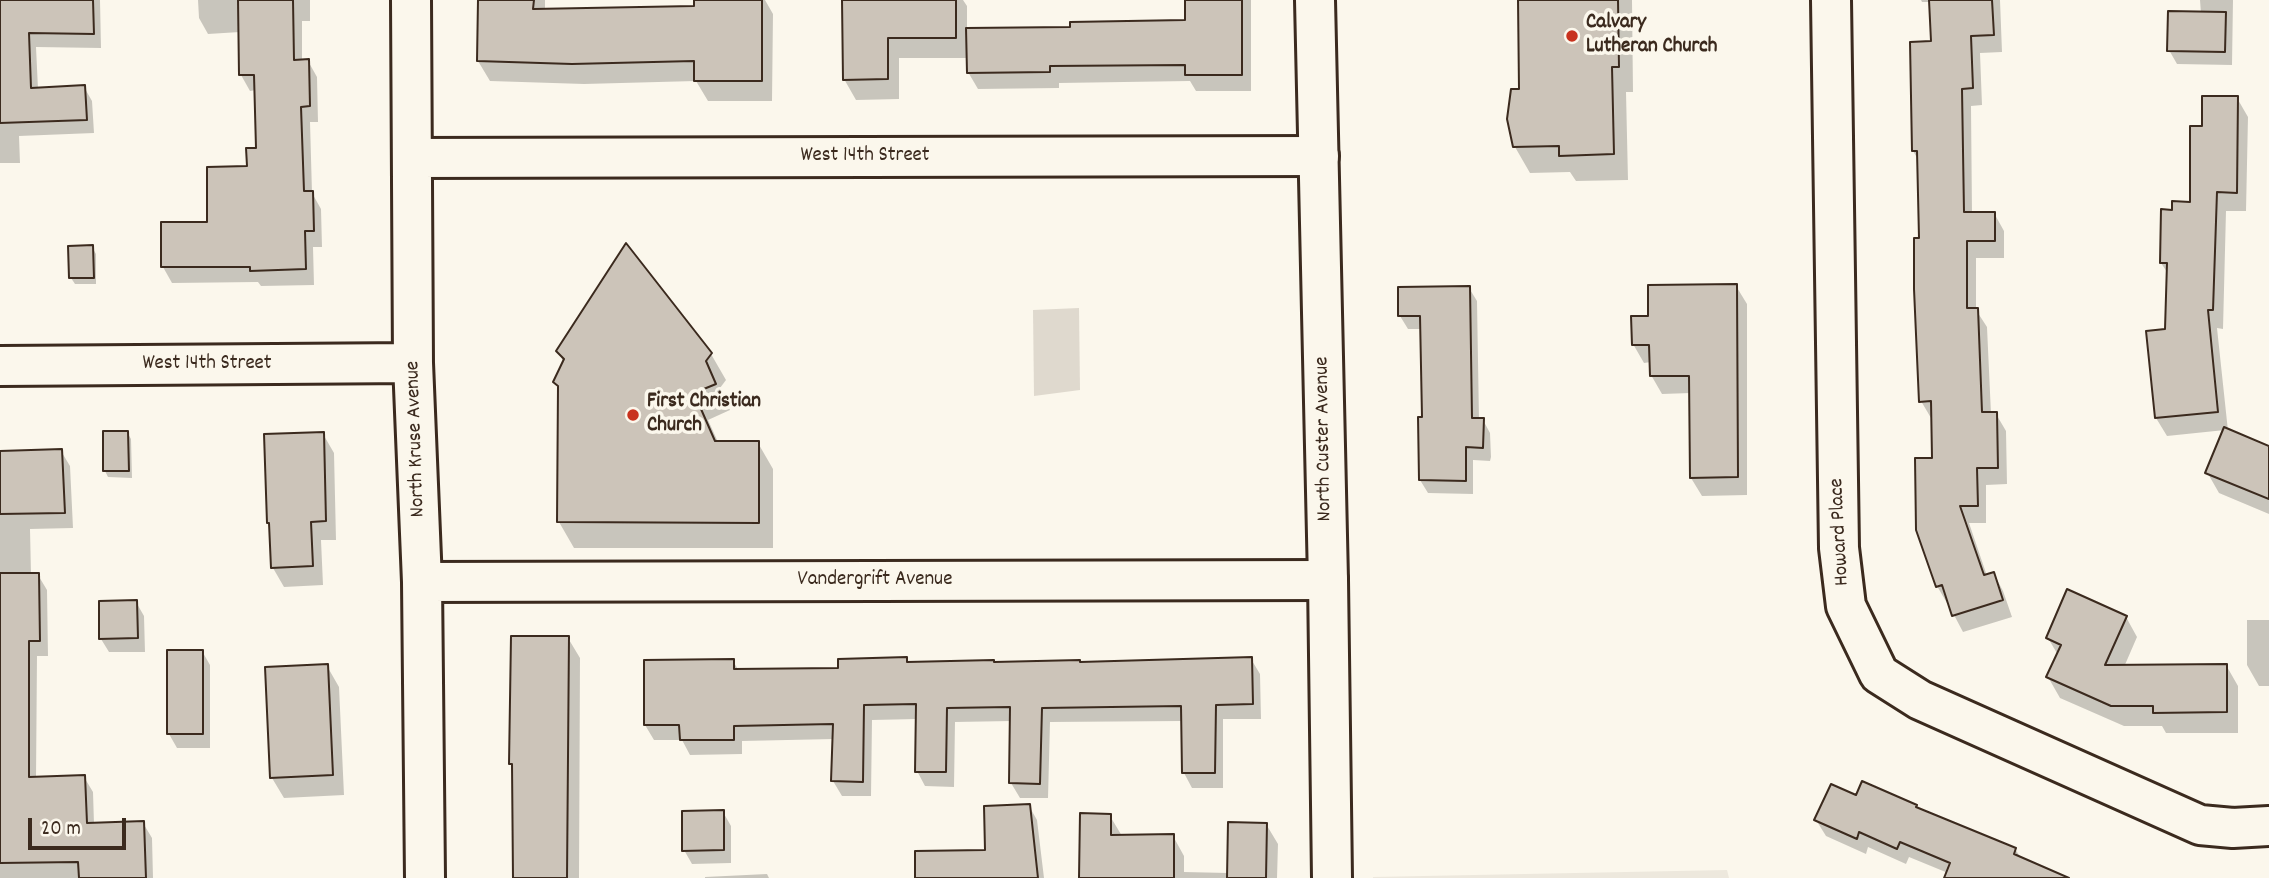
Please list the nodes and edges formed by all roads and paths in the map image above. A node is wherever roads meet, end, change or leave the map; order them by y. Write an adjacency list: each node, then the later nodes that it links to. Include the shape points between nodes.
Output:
1 (411, 0): 5 (street, North Kruse Avenue)
2 (1315, 0): 4 (street, North Custer Avenue)
3 (1831, 0): 10 (street, Howard Place, via 1839,548 1846,606 1879,674 1920,701 2200,825)
4 (1319, 156): 5 (street, West 14th Street); 8 (street, North Custer Avenue)
5 (412, 158): 6 (street, North Kruse Avenue)
6 (413, 363): 7 (street, West 14th Street); 9 (street, North Kruse Avenue)
7 (0, 366)
8 (1328, 580): 9 (street, Vandergrift Avenue); 12 (street, North Custer Avenue)
9 (422, 582): 11 (street, North Kruse Avenue)
10 (2269, 827)
11 (425, 878)
12 (1332, 878)

